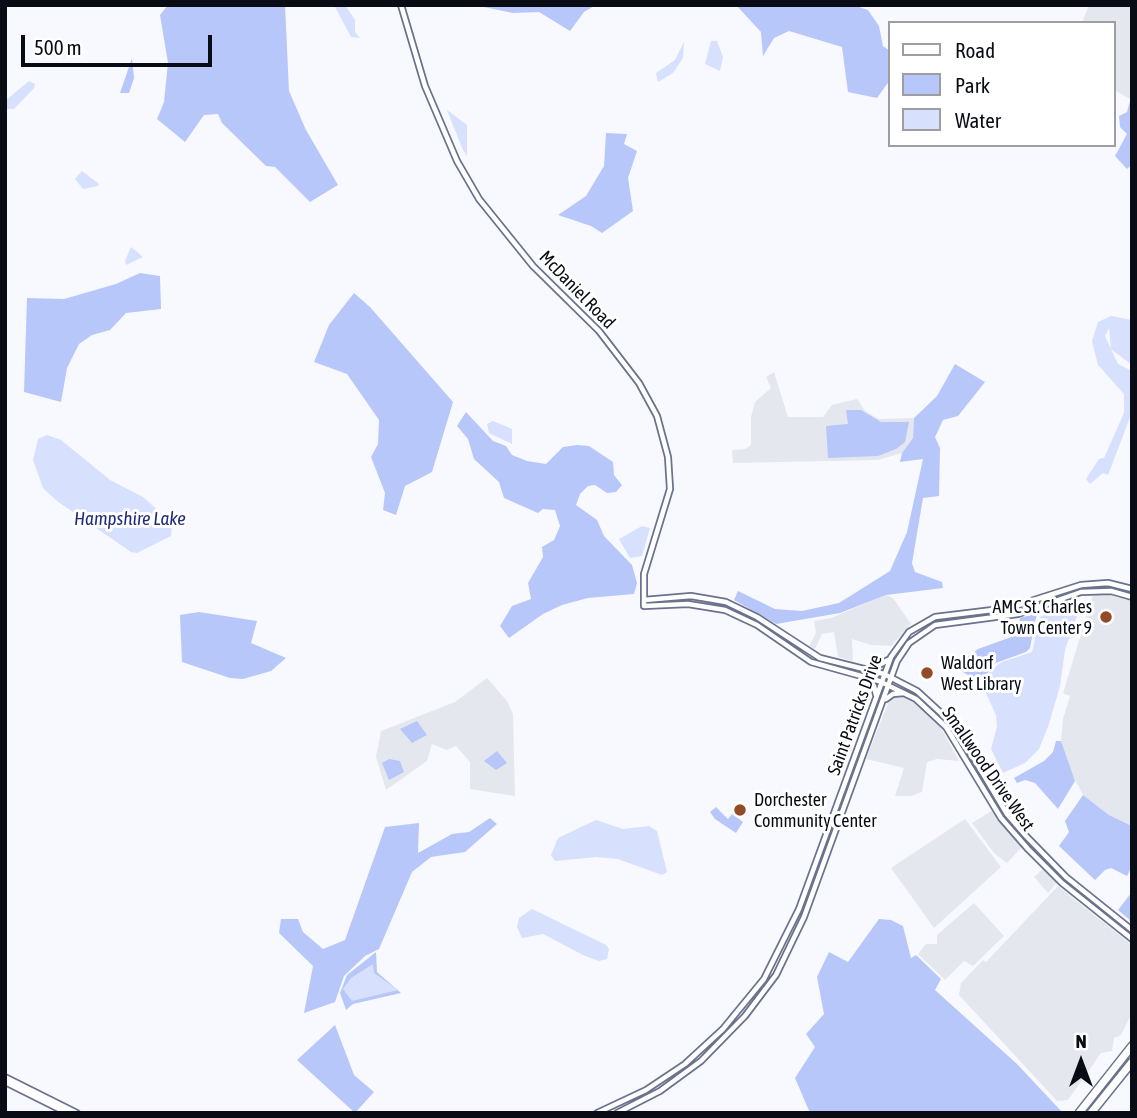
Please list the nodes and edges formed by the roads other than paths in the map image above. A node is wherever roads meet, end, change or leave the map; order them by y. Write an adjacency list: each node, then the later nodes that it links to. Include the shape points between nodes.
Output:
1 (401, 5): 5 (main road, McDaniel Road, via 425,86 479,199 533,266 599,331 639,383 657,416 668,457 670,489 644,574)
2 (1132, 589): 4 (main road, Saint Patricks Drive, via 1092,583)
3 (1132, 597): 6 (main road, Saint Patricks Drive, via 1087,591)
4 (1037, 600): 6 (main road); 10 (main road, Saint Patricks Drive, via 930,619 909,632)
5 (644, 603): 7 (main road, Smallwood Drive West, via 705,605); 8 (main road, Smallwood Drive West, via 691,596 726,602)
6 (1013, 615): 11 (main road, Saint Patricks Drive, via 935,625 916,636)
7 (746, 619): 8 (main road); 13 (main road, Smallwood Drive West, via 800,655)
8 (797, 645): 9 (main road, Smallwood Drive West)
9 (811, 653): 12 (main road, Smallwood Drive West); 13 (main road, via 812,660)
10 (891, 657): 12 (main road, via 881,667); 14 (main road, Saint Patricks Drive)
11 (897, 661): 16 (main road, Saint Patricks Drive); 19 (main road, via 898,674)
12 (866, 669): 14 (main road, Smallwood Drive West)
13 (835, 670): 15 (main road, Smallwood Drive West)
14 (884, 674): 16 (main road, Smallwood Drive West); 17 (main road, Saint Patricks Drive)
15 (861, 675): 17 (main road, Smallwood Drive West); 21 (main road, via 874,686)
16 (892, 677): 18 (main road, Saint Patricks Drive); 19 (main road, Smallwood Drive West)
17 (882, 682): 18 (main road, Smallwood Drive West); 21 (main road, Saint Patricks Drive)
18 (889, 684): 20 (main road, Smallwood Drive West); 22 (main road, Saint Patricks Drive)
19 (906, 684): 23 (main road, Smallwood Drive West, via 929,699 954,725 1007,814 1040,851)
20 (910, 695): 22 (main road, via 893,694); 24 (main road, Smallwood Drive West, via 946,727 1001,818 1028,849)
21 (876, 698): 26 (main road, Saint Patricks Drive, via 786,938 749,1000)
22 (883, 703): 28 (main road, Saint Patricks Drive, via 789,950 745,1016)
23 (1132, 930)
24 (1132, 939)
25 (1132, 1046): 34 (highway)
26 (703, 1049): 28 (main road, via 693,1059); 32 (main road, Saint Patricks Drive, via 654,1085)
27 (1132, 1062): 35 (highway)
28 (693, 1067): 33 (main road, Saint Patricks Drive)
29 (5, 1079): 30 (main road); 31 (main road)
30 (66, 1113)
31 (77, 1113)
32 (597, 1113)
33 (617, 1113)
34 (1079, 1113)
35 (1091, 1113)

